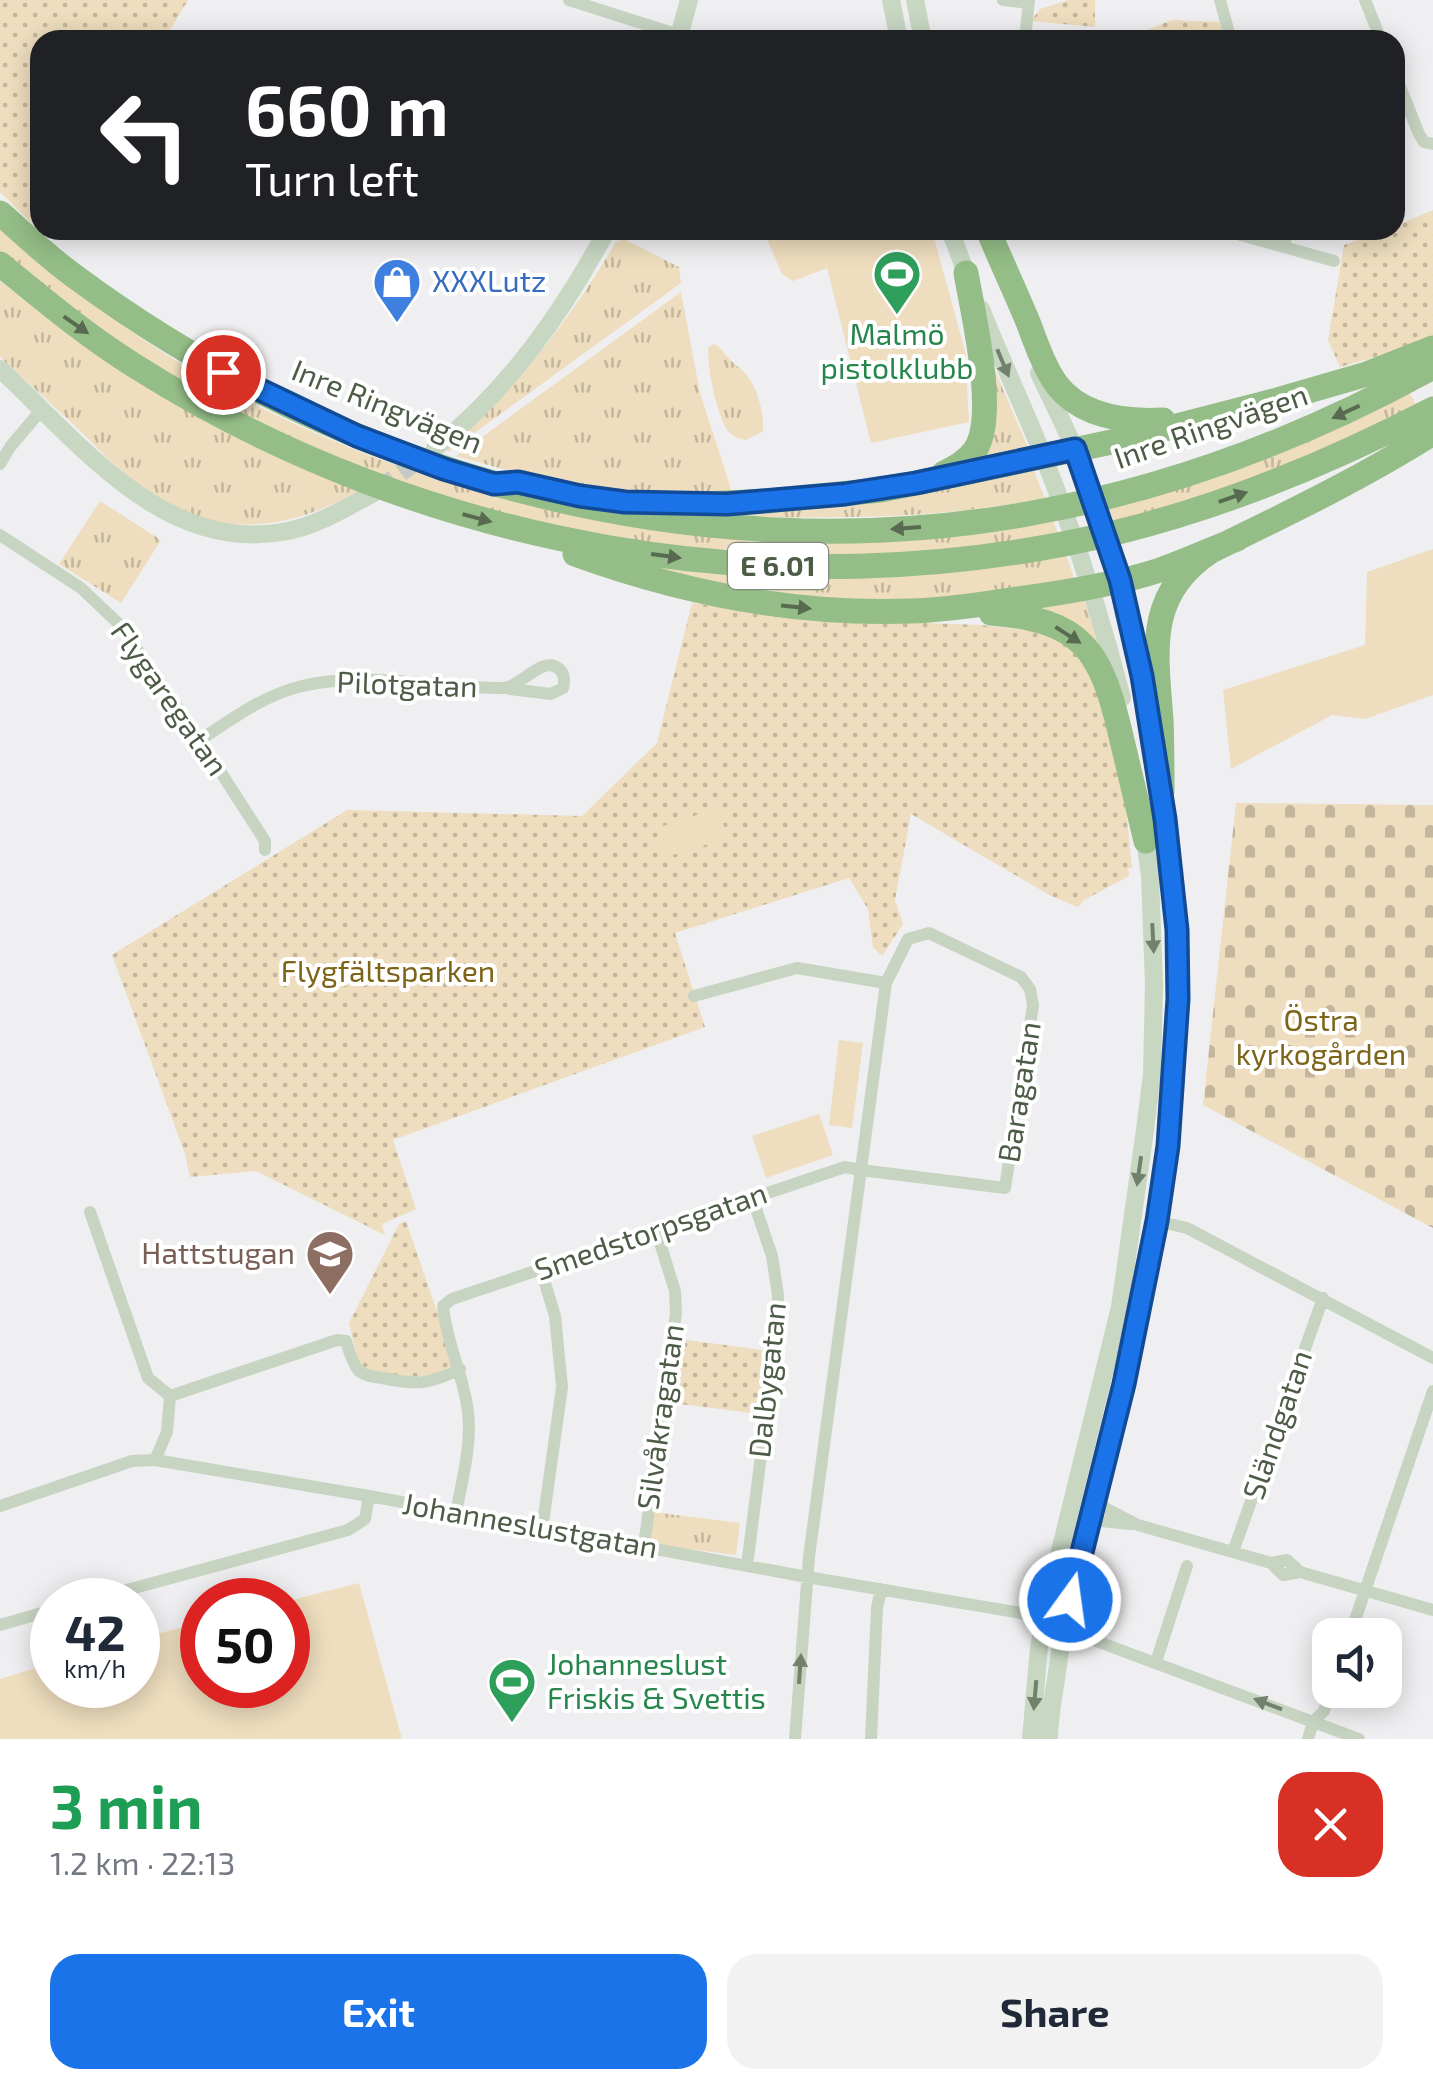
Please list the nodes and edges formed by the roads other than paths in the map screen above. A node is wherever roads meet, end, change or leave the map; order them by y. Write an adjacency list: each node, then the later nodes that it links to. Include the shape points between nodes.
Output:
1 (568, 0): 9 (street)
2 (690, 0): 10 (main road)
3 (892, 0): 11 (main road)
4 (915, 0): 12 (main road)
5 (1003, 0): 8 (street)
6 (1220, 0): 14 (street)
7 (1366, 0): 15 (street)
8 (1029, 1): 13 (street)
9 (658, 30)
10 (681, 30)
11 (896, 30)
12 (921, 30)
13 (1026, 30)
14 (1228, 30)
15 (1378, 30)
16 (1405, 99): 17 (street, via 1419,134)
17 (1433, 144)
18 (0, 214): 19 (highway, Inre Ringvägen / E 6.01)
19 (30, 239)
20 (31, 240): 43 (highway, Inre Ringvägen / E 6.01, via 75,277 223,372 357,436)
21 (602, 240): 38 (main road, via 514,372)
22 (954, 240): 30 (main road)
23 (982, 240): 39 (main road)
24 (992, 240): 36 (highway, via 1046,364 1076,402 1140,421)
25 (1261, 240): 27 (street)
26 (1286, 240): 27 (street)
27 (1284, 246): 28 (street)
28 (1334, 261)
29 (0, 264): 45 (highway, E 6.01, one-way to 45, via 134,366 223,417 366,482)
30 (966, 273): 40 (main road, one-way to 40); 42 (highway, via 983,380 983,430 959,466)
31 (1433, 348): 36 (highway, via 1354,378)
32 (1433, 367): 43 (highway, Inre Ringvägen / E 6.01, one-way to 43, via 1215,466 1002,518 875,530 719,526 584,507)
33 (0, 369): 34 (main road)
34 (42, 408): 41 (street); 44 (main road, via 123,484 207,530 287,531)
35 (1433, 410): 45 (highway, E 6.01, one-way to 35, via 634,552 754,565 900,565 1022,552 1210,505 1284,479)
36 (1208, 417): 39 (highway)
37 (1433, 433): 47 (highway)
38 (435, 448)
39 (1075, 449): 40 (highway); 48 (main road)
40 (1043, 456): 42 (highway); 49 (main road)
41 (0, 464)
42 (916, 483): 43 (highway, via 703,504)
43 (494, 484)
44 (372, 494)
45 (536, 532): 50 (highway, one-way to 50, via 613,568 734,598 835,610)
46 (0, 535): 52 (street, Flygaregatan, via 108,612)
47 (1238, 539): 48 (highway); 53 (highway, via 1186,570 1165,604 1156,649)
48 (1120, 580): 49 (highway); 53 (main road)
49 (1090, 586): 50 (highway); 54 (main road, via 1124,704)
50 (941, 610): 54 (highway, one-way to 54, via 1036,620 1077,638 1090,652 1115,707)
51 (510, 688): 52 (street, Pilotgatan, via 322,682 274,695)
52 (200, 740): 55 (street, Flygaregatan)
53 (1162, 791): 61 (main road, via 1178,999)
54 (1146, 841): 69 (main road, one-way to 69, via 1152,1074 1120,1307)
55 (265, 850)
56 (886, 983): 57 (street, via 796,968); 58 (street); 58 (street, Baragatan, via 908,939 929,934 1021,977 1033,1005 1005,1188)
57 (694, 996)
58 (861, 1170): 59 (street, Smedstorpsgatan, via 844,1167); 82 (street)
59 (752, 1196): 62 (street, Smedstorpsgatan); 80 (street, Dalbygatan, via 778,1296)
60 (90, 1212): 68 (street, via 148,1378)
61 (1157, 1221): 64 (street, via 1187,1228); 71 (main road)
62 (656, 1230): 63 (street, Smedstorpsgatan); 78 (street, Silvåkragatan, via 676,1313)
63 (541, 1270): 66 (street, Smedstorpsgatan, via 443,1306); 77 (street, via 556,1316 562,1388)
64 (1323, 1298): 65 (street); 79 (street, Sländgatan)
65 (1433, 1358)
66 (460, 1369): 68 (street, via 413,1384 368,1376 352,1360 346,1341 337,1340); 74 (street, via 469,1437)
67 (1433, 1392): 85 (street)
68 (170, 1396): 70 (street, via 167,1432)
69 (1094, 1411): 75 (main road, via 1082,1508); 89 (main road)
70 (155, 1460): 72 (street, Johanneslustgatan); 73 (street, Johanneslustgatan, via 132,1461)
71 (1099, 1483): 75 (main road); 76 (street, via 1106,1508)
72 (369, 1496): 74 (street, Johanneslustgatan); 83 (street, via 364,1519 348,1530)
73 (0, 1506)
74 (456, 1513): 77 (street, Johanneslustgatan)
75 (1090, 1520): 76 (street); 91 (main road)
76 (1138, 1525): 79 (street)
77 (542, 1530): 78 (street, Johanneslustgatan)
78 (644, 1546): 80 (street, Johanneslustgatan)
79 (1233, 1552): 85 (street, via 1271,1563 1287,1560 1300,1572)
80 (746, 1566): 82 (street, Johanneslustgatan)
81 (1187, 1566): 92 (street)
82 (807, 1578): 84 (street, Johanneslustgatan); 95 (street, one-way to 82)
83 (160, 1581)
84 (881, 1590): 89 (street, Johanneslustgatan); 96 (street)
85 (1364, 1591): 86 (street); 88 (street)
86 (1433, 1610)
87 (30, 1616): 90 (street)
88 (1355, 1618)
89 (1044, 1620): 91 (street, Johanneslustgatan); 97 (main road, one-way to 97)
90 (0, 1624)
91 (1064, 1628): 92 (street, Johanneslustgatan); 98 (main road)
92 (1156, 1662): 94 (street, Johanneslustgatan, one-way to 92)
93 (1325, 1708): 94 (street)
94 (1314, 1722): 99 (street); 100 (street, Johanneslustgatan)
95 (795, 1739)
96 (871, 1739)
97 (1031, 1739)
98 (1048, 1739)
99 (1308, 1739)
100 (1359, 1739)

